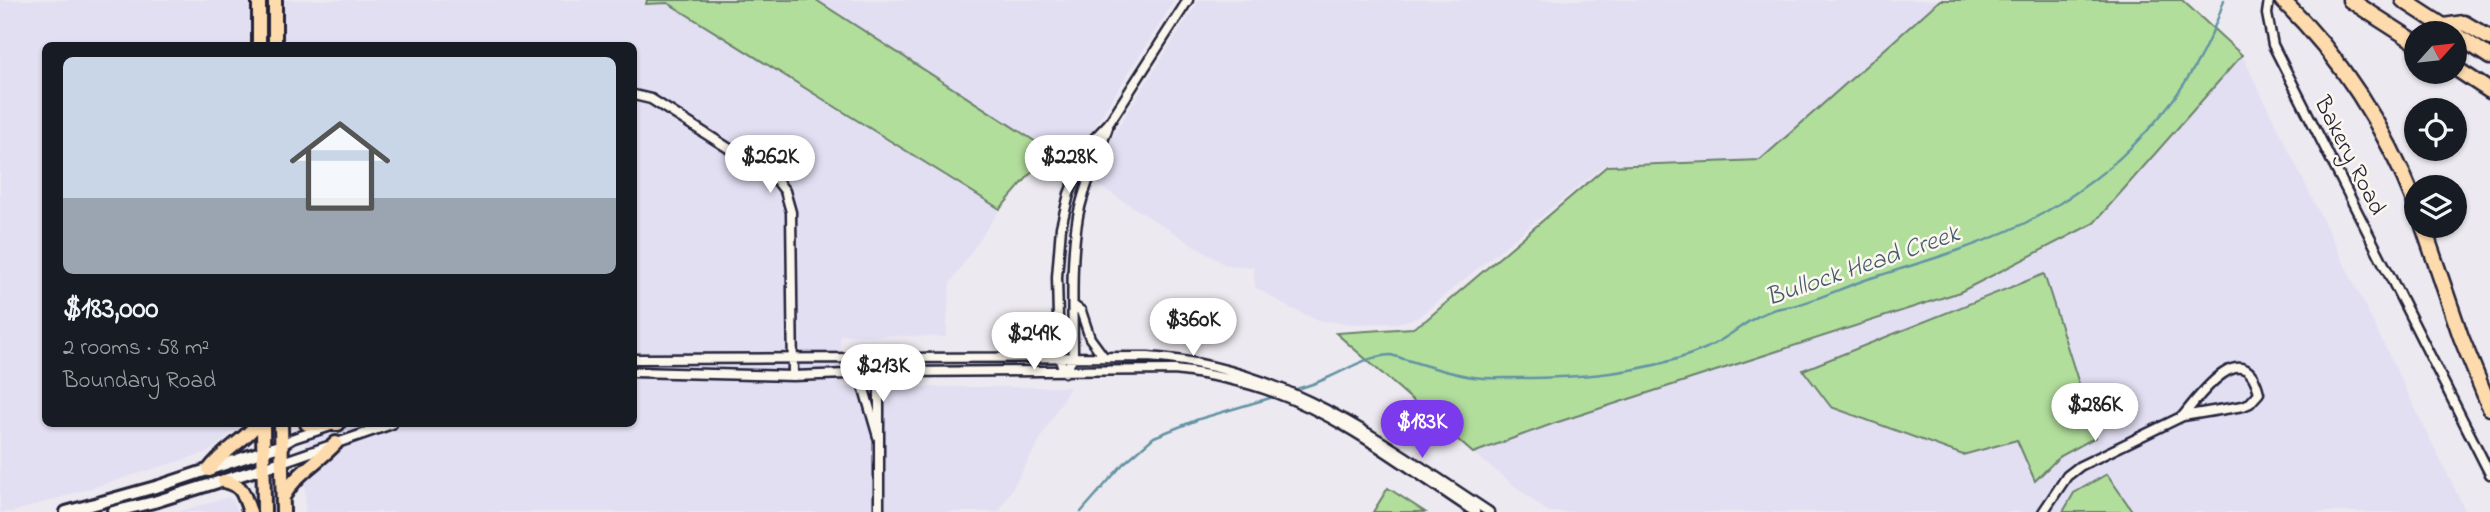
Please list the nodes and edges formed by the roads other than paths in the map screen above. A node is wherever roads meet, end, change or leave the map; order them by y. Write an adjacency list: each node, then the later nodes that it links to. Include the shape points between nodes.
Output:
1 (258, 0): 12 (main road)
2 (275, 0): 13 (main road)
3 (1188, 0): 19 (street)
4 (2269, 0): 52 (street, Bakery Road, via 2273,45)
5 (2350, 0): 10 (highway)
6 (2403, 0): 8 (highway)
7 (2285, 3): 20 (highway, via 2334,57 2366,104)
8 (2436, 21)
9 (2468, 25): 11 (highway)
10 (2404, 35)
11 (2490, 38)
12 (259, 42)
13 (275, 42)
14 (2468, 42): 15 (highway)
15 (2490, 57)
16 (2468, 77): 17 (highway)
17 (2490, 92)
18 (637, 96): 25 (street, via 651,99 774,177 785,191 791,212)
19 (1109, 123): 22 (street, via 1079,215); 23 (street, via 1089,144 1069,194 1061,227)
20 (2404, 178)
21 (2427, 238): 37 (highway)
22 (1074, 306): 27 (street); 28 (street, via 1081,311 1090,338)
23 (1058, 327): 24 (street); 26 (street)
24 (1009, 356): 26 (street); 30 (street)
25 (793, 358): 29 (street); 30 (street); 35 (street)
26 (1059, 358): 27 (street); 32 (street)
27 (1073, 358): 28 (street); 32 (street)
28 (1104, 358): 36 (street, via 1172,359 1206,364)
29 (637, 359)
30 (870, 360): 33 (street); 34 (street)
31 (637, 372): 35 (street)
32 (1065, 372): 34 (street); 36 (street, via 1174,370)
33 (862, 374): 34 (street); 35 (street); 44 (street)
34 (879, 375): 44 (street)
35 (793, 376)
36 (1234, 376): 45 (street)
37 (2490, 408)
38 (2183, 416): 38 (street, via 2224,371 2243,369 2257,383 2259,393 2250,403); 63 (street, via 2080,466 2067,476)
39 (255, 427): 51 (main road)
40 (263, 427): 48 (main road)
41 (281, 427): 47 (main road)
42 (329, 427): 47 (street)
43 (383, 427): 46 (street)
44 (879, 438): 60 (street)
45 (1376, 442): 61 (street); 62 (street)
46 (336, 443): 49 (street); 54 (main road, via 292,480)
47 (282, 445): 48 (main road); 49 (main road)
48 (264, 452): 50 (main road); 51 (main road)
49 (282, 462): 50 (main road); 54 (main road)
50 (264, 468): 53 (main road); 58 (main road)
51 (209, 470): 55 (main road)
52 (2490, 474)
53 (224, 481): 56 (main road); 57 (main road, via 242,490)
54 (283, 497): 59 (main road)
55 (66, 512)
56 (113, 512)
57 (250, 512)
58 (264, 512)
59 (284, 512)
60 (879, 512)
61 (1475, 512)
62 (1489, 512)
63 (2043, 512)

